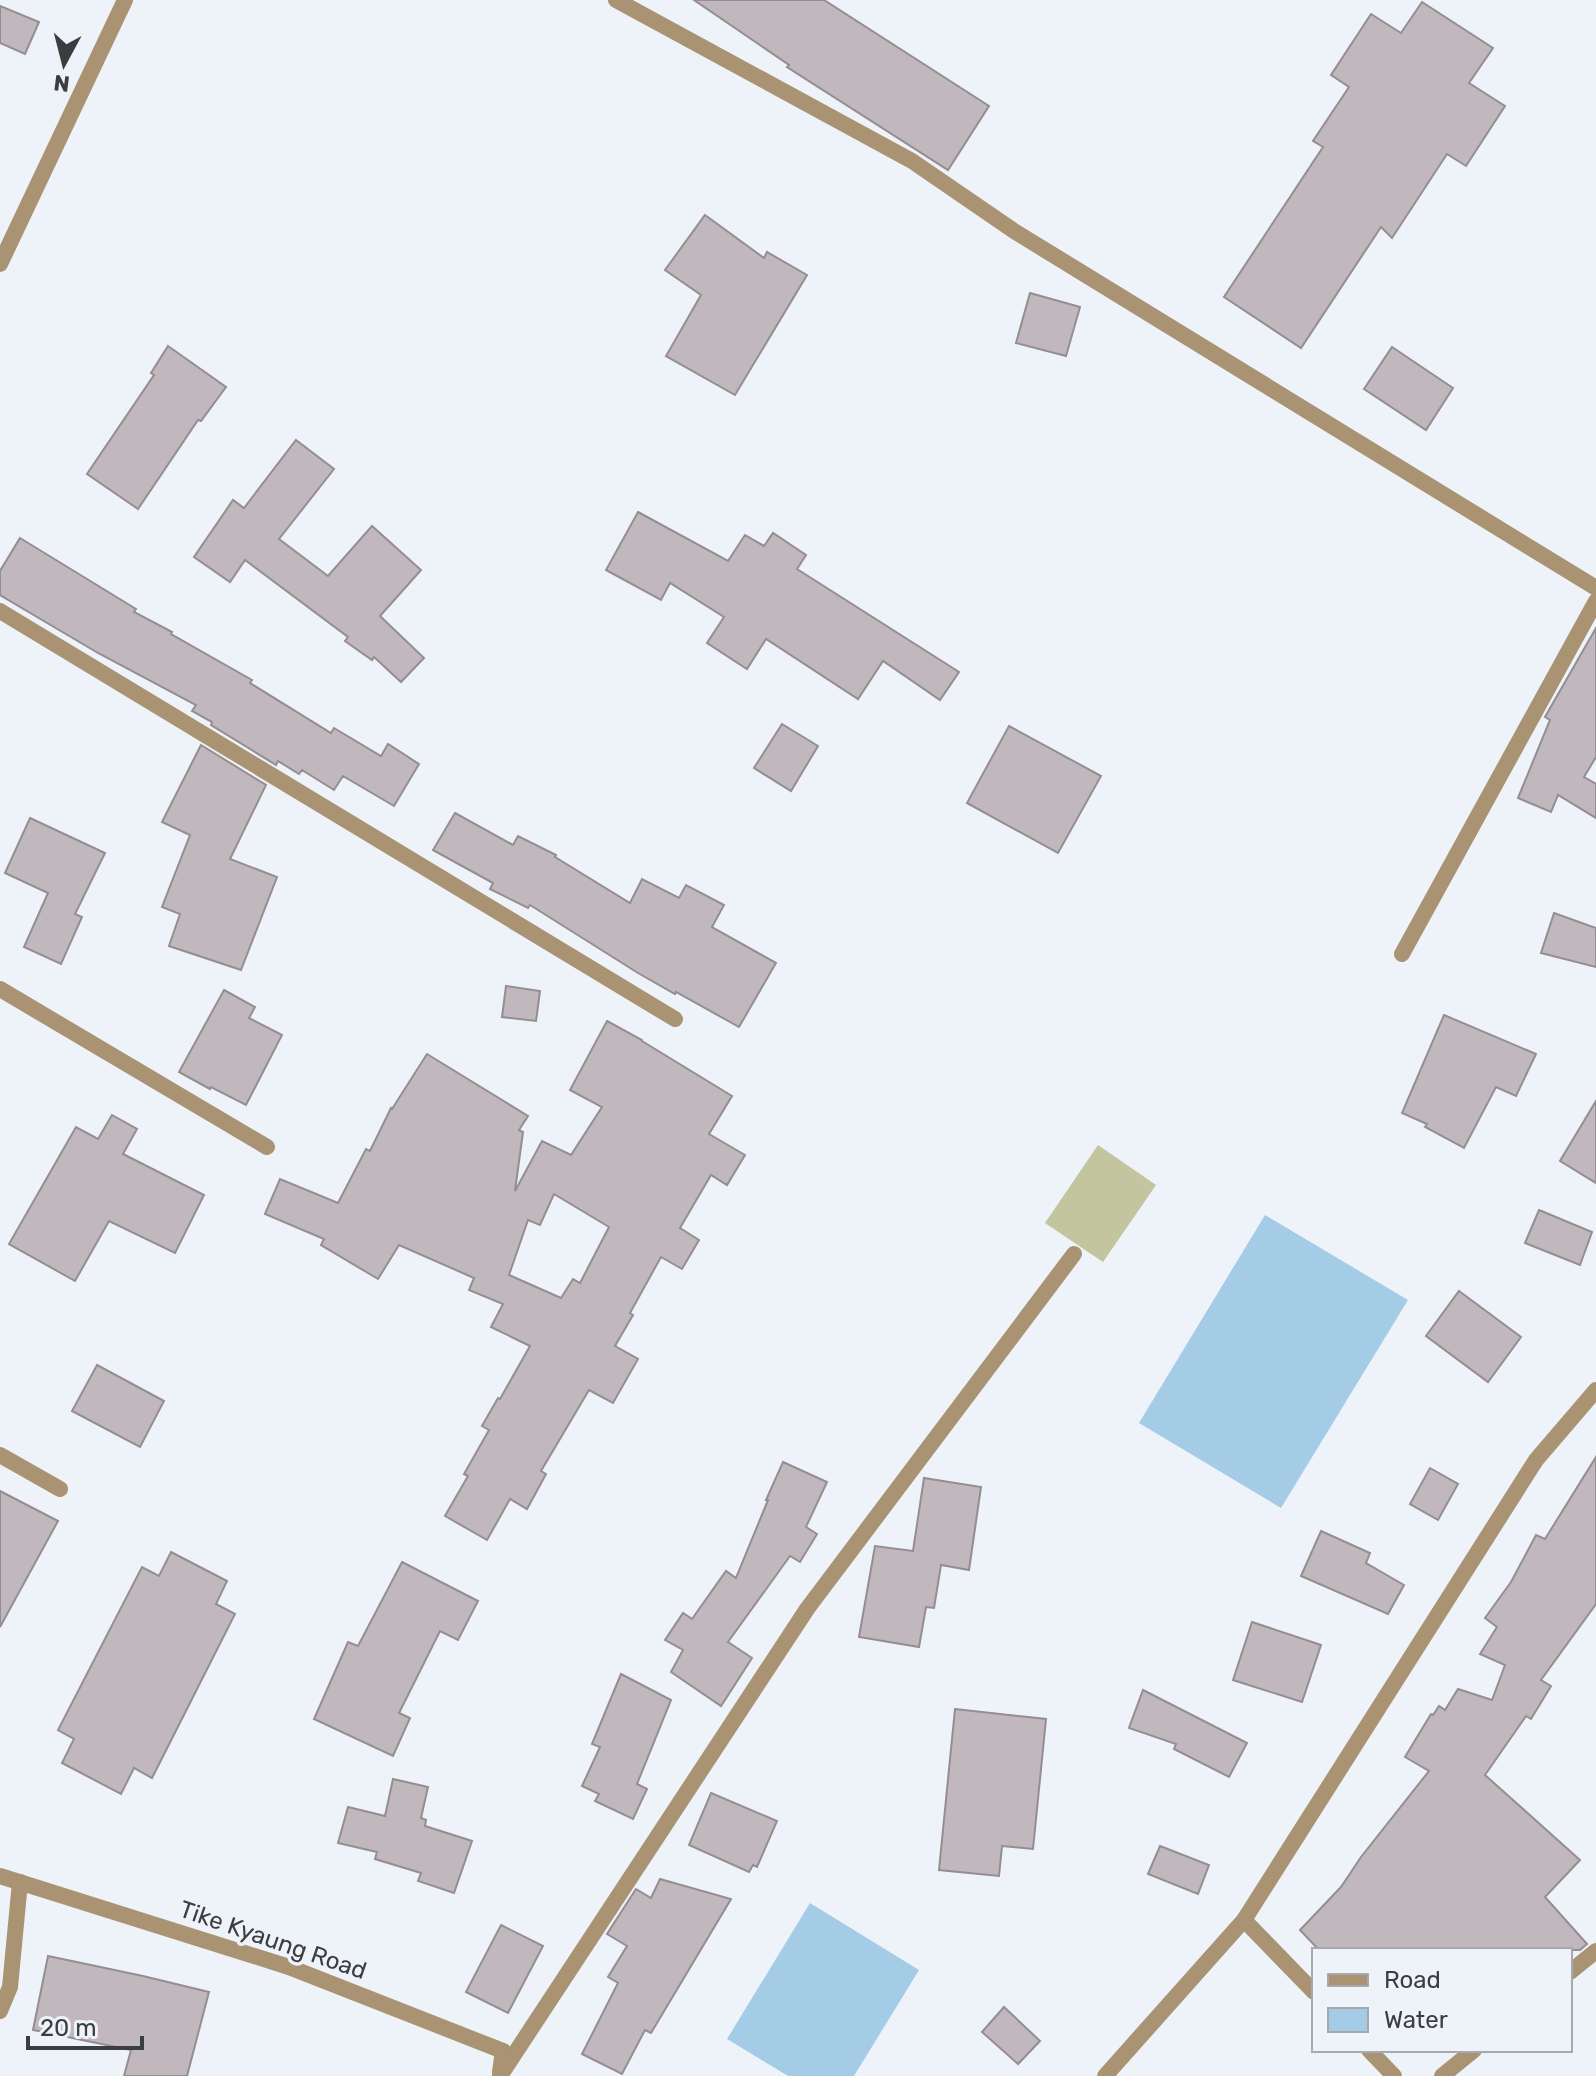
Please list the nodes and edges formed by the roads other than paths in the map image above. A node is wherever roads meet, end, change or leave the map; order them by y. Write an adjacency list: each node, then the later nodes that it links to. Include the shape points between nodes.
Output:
1 (125, 0): 3 (street)
2 (616, 0): 4 (street, via 912,161 1028,239)
3 (0, 264)
4 (1596, 588)
5 (1596, 601): 7 (street)
6 (0, 611): 9 (street)
7 (1402, 954)
8 (0, 989): 10 (street)
9 (675, 1019)
10 (267, 1147)
11 (1074, 1254): 24 (street, via 807,1609)
12 (1596, 1390): 17 (street, via 1536,1460)
13 (0, 1455): 14 (street)
14 (60, 1489)
15 (0, 1876): 16 (street, Tike Kyaung Road)
16 (20, 1882): 21 (street, via 10,1987); 24 (street, Tike Kyaung Road, via 289,1967 503,2051)
17 (1244, 1920): 20 (street); 25 (street)
18 (1596, 1951): 19 (street)
19 (1572, 1970)
20 (1312, 1990)
21 (0, 2011)
22 (1371, 2052): 26 (street)
23 (1472, 2052): 27 (street)
24 (500, 2076)
25 (1105, 2076)
26 (1394, 2076)
27 (1442, 2076)

